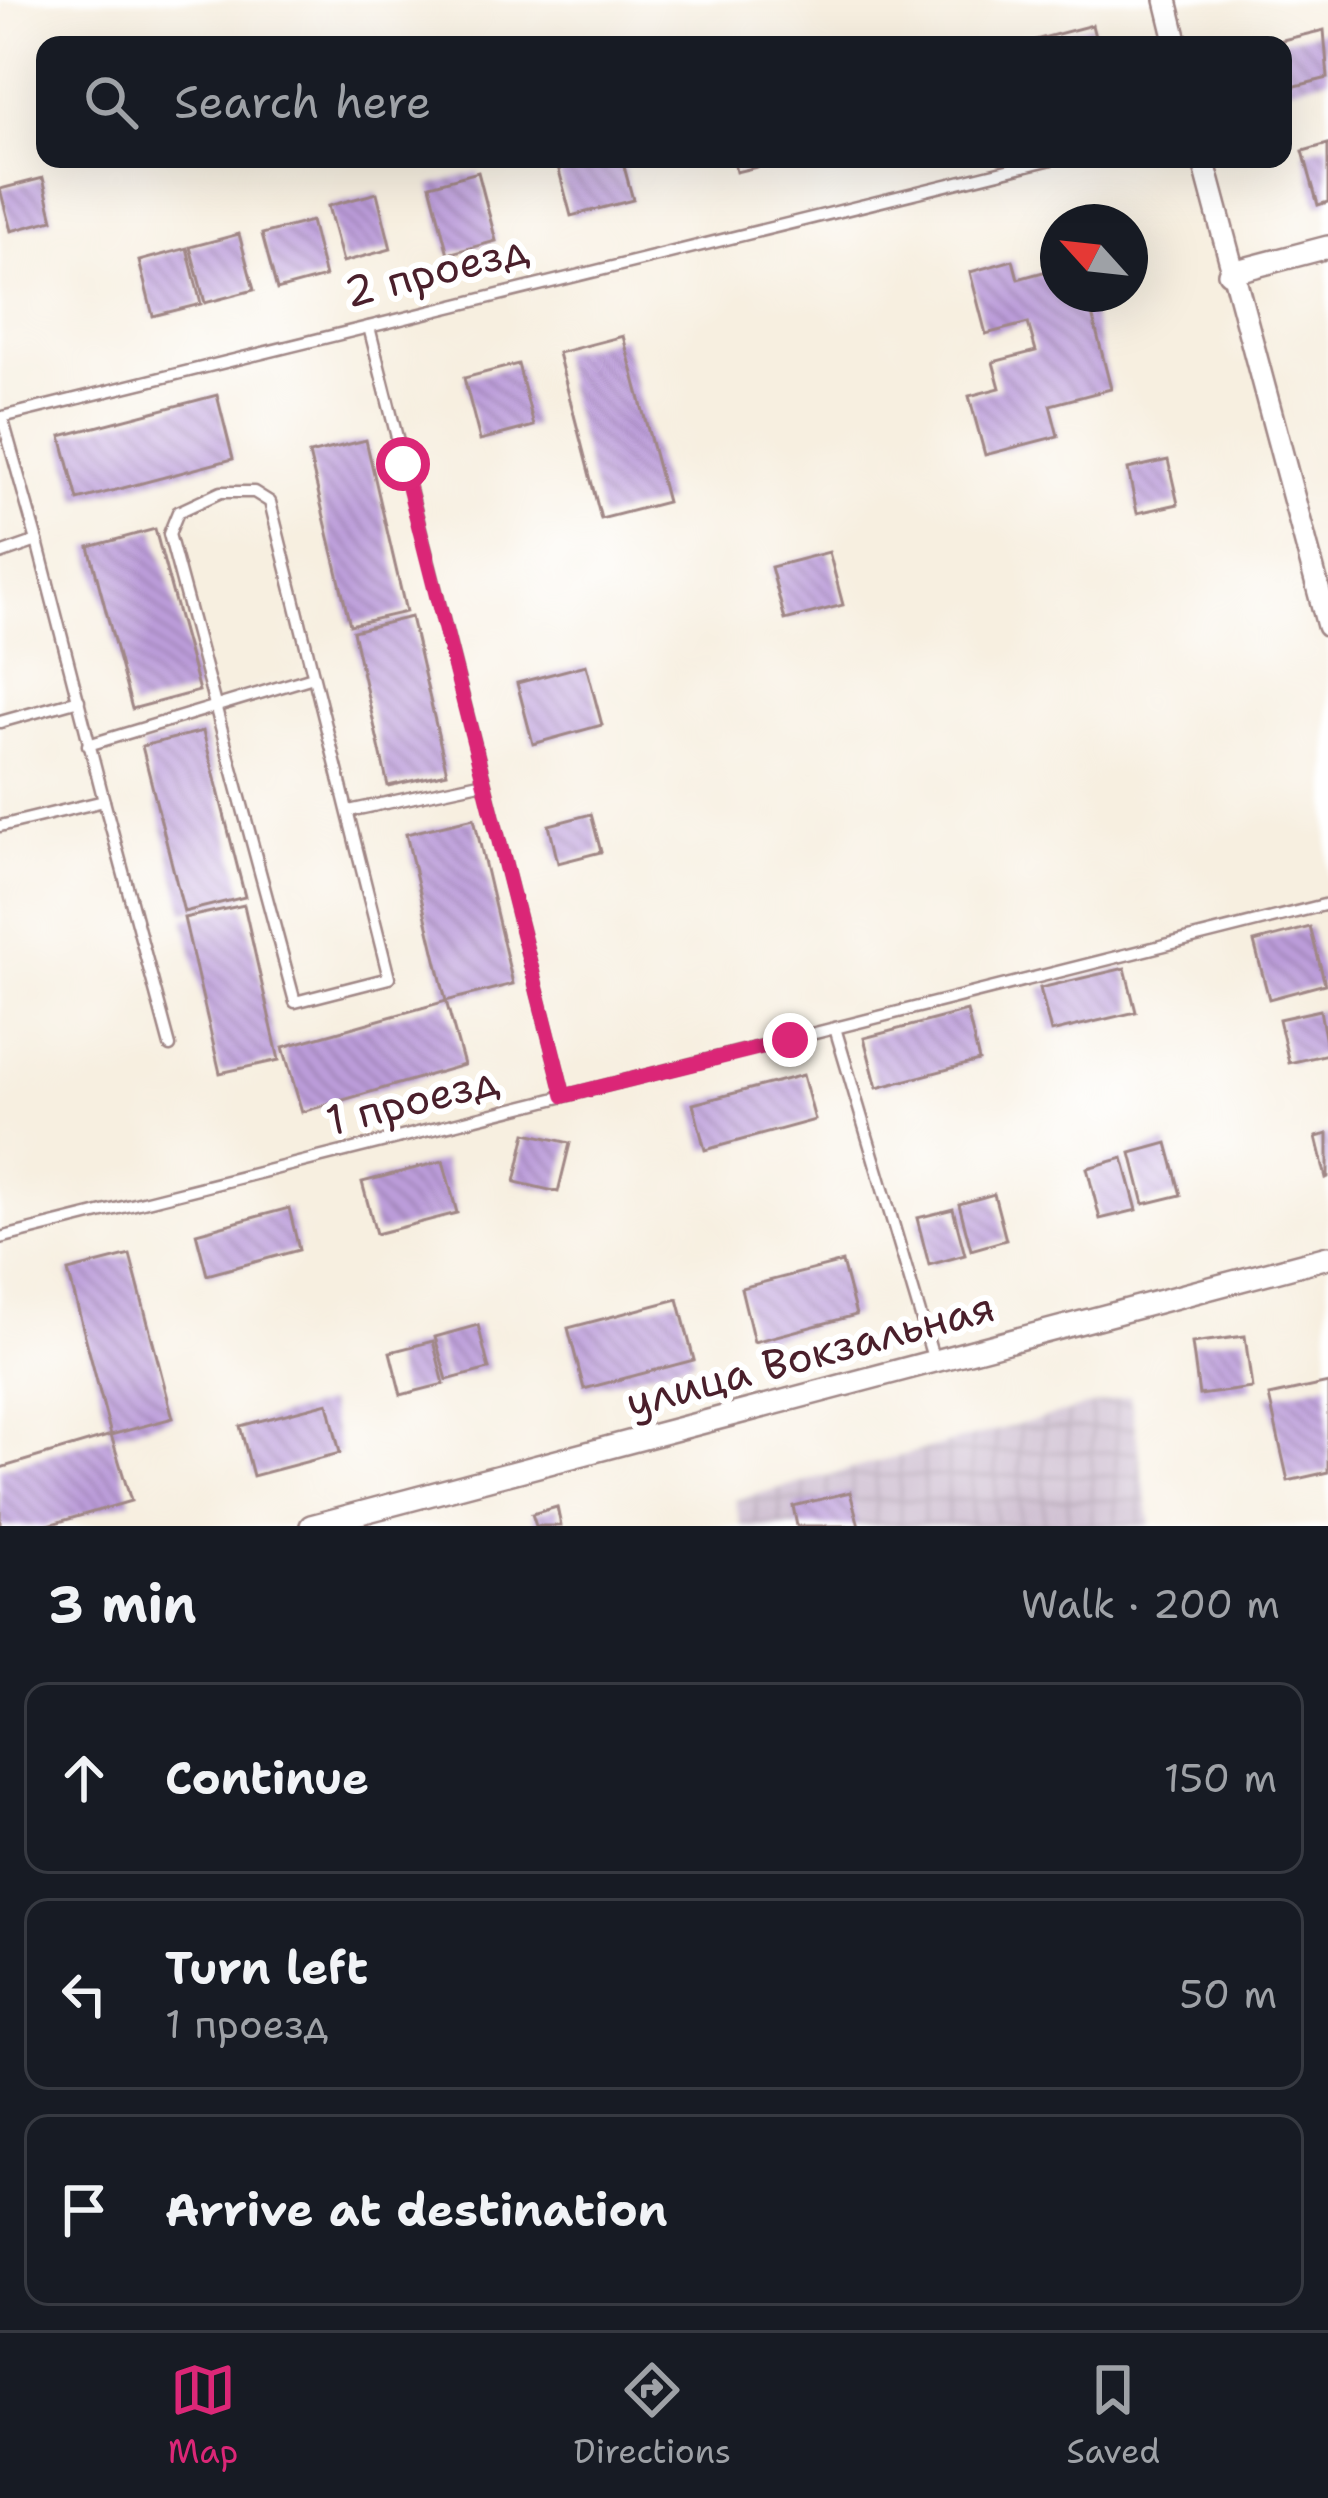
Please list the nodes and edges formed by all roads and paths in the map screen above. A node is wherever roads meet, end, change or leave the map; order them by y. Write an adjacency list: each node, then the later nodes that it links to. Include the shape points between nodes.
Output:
1 (1166, 0): 2 (street)
2 (1175, 36)
3 (1015, 168): 7 (lane, 2 проезд)
4 (1205, 168): 6 (street)
5 (1328, 247): 6 (street)
6 (1229, 273): 11 (street)
7 (369, 327): 8 (lane, 2 проезд); 18 (lane)
8 (1, 417): 9 (lane, 2 проезд)
9 (38, 541): 10 (lane); 14 (lane, 2 проезд)
10 (0, 554)
11 (1318, 556): 12 (street)
12 (1328, 626)
13 (313, 677): 15 (lane); 15 (lane, via 270,502 221,492 178,512 169,534); 20 (lane)
14 (79, 700): 16 (lane); 17 (lane, 2 проезд)
15 (216, 708): 17 (lane); 20 (lane, via 295,1002 389,978)
16 (0, 722)
17 (88, 745): 19 (lane, 2 проезд)
18 (484, 782): 20 (lane); 25 (lane)
19 (104, 801): 21 (lane); 24 (lane, 2 проезд)
20 (349, 811)
21 (0, 826)
22 (1328, 904): 23 (lane, 1 проезд)
23 (835, 1028): 25 (lane, 1 проезд); 28 (lane)
24 (170, 1046)
25 (564, 1096): 26 (lane, 1 проезд)
26 (0, 1238)
27 (1328, 1257): 28 (street, улица Вокзальная)
28 (934, 1361): 29 (street, улица Вокзальная)
29 (311, 1526)

